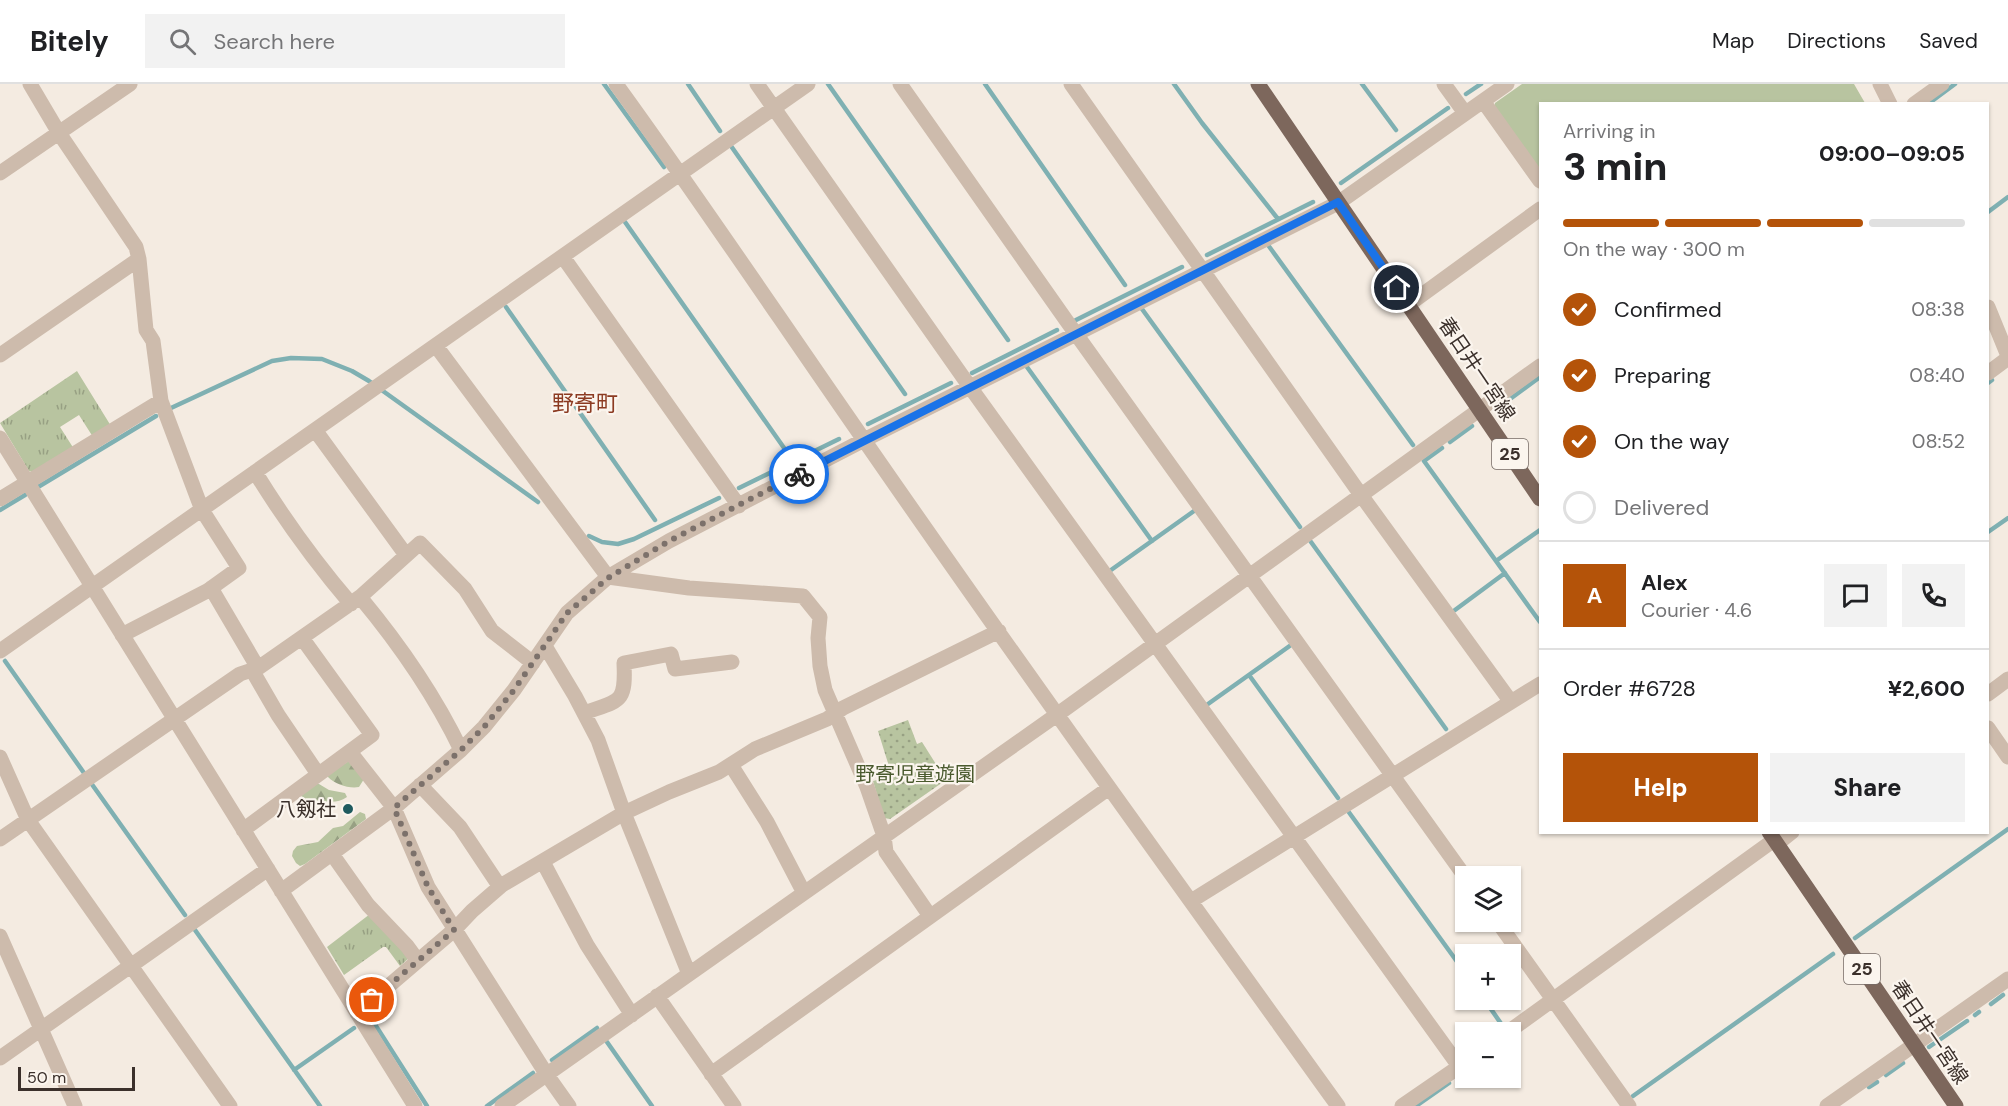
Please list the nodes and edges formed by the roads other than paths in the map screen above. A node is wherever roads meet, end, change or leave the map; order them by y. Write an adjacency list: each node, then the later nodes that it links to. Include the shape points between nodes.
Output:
1 (30, 84): 18 (street)
2 (130, 84): 18 (street)
3 (616, 84): 20 (street)
4 (757, 84): 16 (street)
5 (808, 84): 16 (street)
6 (900, 84): 29 (street)
7 (1071, 84): 26 (street)
8 (1258, 84): 22 (main road, 春日井一宮線 / 25)
9 (1444, 84): 17 (street)
10 (1507, 84): 13 (street)
11 (1880, 84): 14 (street)
12 (1942, 84): 15 (street)
13 (1483, 101): 17 (street); 21 (street)
14 (1889, 102)
15 (1917, 102)
16 (774, 108): 20 (street); 35 (street)
17 (1465, 113): 22 (street)
18 (59, 133): 19 (street); 25 (street, via 136,247)
19 (0, 173)
20 (681, 174): 24 (street); 40 (street)
21 (1539, 180)
22 (1338, 202): 26 (street); 27 (main road, 春日井一宮線 / 25)
23 (1539, 211): 27 (street)
24 (563, 257): 30 (street); 46 (street)
25 (139, 259): 31 (street); 36 (street, via 146,330 153,341)
26 (1203, 271): 29 (street); 43 (street)
27 (1408, 305): 37 (main road, 春日井一宮線 / 25)
28 (1989, 310): 32 (street)
29 (1076, 334): 35 (street); 49 (street)
30 (436, 346): 38 (street); 50 (street)
31 (0, 355)
32 (2008, 357): 34 (street)
33 (1539, 367): 37 (street)
34 (1989, 372)
35 (970, 387): 40 (street); 57 (street)
36 (161, 401): 42 (street); 47 (street)
37 (1479, 410): 43 (street); 44 (main road, 春日井一宮線 / 25)
38 (315, 430): 41 (street); 48 (street)
39 (0, 438): 42 (street)
40 (864, 440): 46 (street); 54 (street)
41 (255, 472): 47 (street); 53 (street, via 314,561)
42 (27, 482): 45 (street); 51 (street)
43 (1361, 495): 49 (street); 66 (street)
44 (1539, 498)
45 (0, 499)
46 (739, 506): 50 (street, via 669,541)
47 (202, 510): 51 (street); 52 (street, via 239,568)
48 (406, 555): 53 (street); 61 (street, via 420,543 465,589 492,631)
49 (1250, 576): 57 (street); 78 (street)
50 (608, 578): 58 (street, via 567,613); 67 (street, via 803,596 820,617 820,666 825,690)
51 (92, 587): 55 (street); 59 (street)
52 (211, 588): 55 (street); 62 (street)
53 (356, 601): 56 (street); 72 (street, via 392,635 444,713)
54 (999, 631): 67 (street); 69 (street)
55 (122, 635): 70 (street)
56 (302, 638): 62 (street); 73 (street, via 372,735)
57 (1155, 644): 69 (street); 86 (street)
58 (544, 646): 61 (street); 68 (street)
59 (0, 651)
60 (732, 662): 68 (street, via 675,669 671,654 624,663 622,695 616,702)
61 (533, 663): 72 (street, via 484,727)
62 (255, 669): 70 (street, via 240,674); 77 (street, via 278,715)
63 (2008, 679): 65 (street)
64 (1539, 685): 66 (street)
65 (1989, 693)
66 (1511, 702): 78 (street)
67 (836, 713): 76 (street, via 755,749); 85 (street)
68 (584, 714): 82 (street, via 598,740)
69 (1058, 714): 80 (street); 85 (street)
70 (174, 718): 83 (street); 84 (street)
71 (1989, 729): 75 (street)
72 (461, 750): 79 (street)
73 (350, 752): 77 (street); 81 (street)
74 (0, 757): 83 (street)
75 (2008, 757)
76 (731, 765): 82 (street); 95 (street, via 767,822)
77 (318, 774): 84 (street)
78 (1393, 776): 86 (street); 91 (street)
79 (420, 785): 81 (street); 93 (street, via 460,827)
80 (1109, 788): 96 (street); 97 (street)
81 (394, 808): 89 (street); 98 (street, via 428,887)
82 (624, 813): 90 (street); 103 (street)
83 (28, 820): 87 (street); 102 (street)
84 (243, 830): 92 (street)
85 (884, 836): 95 (street); 97 (street, via 886,852)
86 (1294, 837): 96 (street); 112 (street)
87 (0, 839)
88 (1773, 839): 106 (street); 111 (main road, 春日井一宮線 / 25)
89 (332, 854): 94 (street); 101 (street, via 368,905)
90 (543, 862): 93 (street); 108 (street, via 587,945)
91 (1457, 866)
92 (268, 869): 94 (street); 102 (street)
93 (500, 887): 98 (street)
94 (281, 891): 107 (street)
95 (804, 893): 103 (street)
96 (1191, 900): 123 (street)
97 (930, 916): 115 (street)
98 (454, 930): 101 (street); 116 (street)
99 (1505, 932): 106 (street)
100 (0, 936): 110 (street)
101 (418, 961): 107 (street)
102 (131, 966): 110 (street); 118 (street)
103 (689, 974): 105 (street)
104 (2008, 979): 111 (street)
105 (657, 996): 108 (street); 115 (street)
106 (1554, 1000): 109 (street); 125 (street)
107 (357, 1013): 119 (street)
108 (632, 1015): 116 (street)
109 (1521, 1023)
110 (41, 1030): 113 (street); 117 (street)
111 (1914, 1045): 126 (street); 127 (main road, 春日井一宮線 / 25)
112 (1455, 1055)
113 (0, 1058)
114 (1455, 1069): 124 (street)
115 (711, 1074): 122 (street)
116 (547, 1075): 120 (street); 121 (street)
117 (75, 1106)
118 (230, 1106)
119 (415, 1106)
120 (502, 1106)
121 (569, 1106)
122 (734, 1106)
123 (1338, 1106)
124 (1402, 1106)
125 (1629, 1106)
126 (1827, 1106)
127 (1956, 1106)

